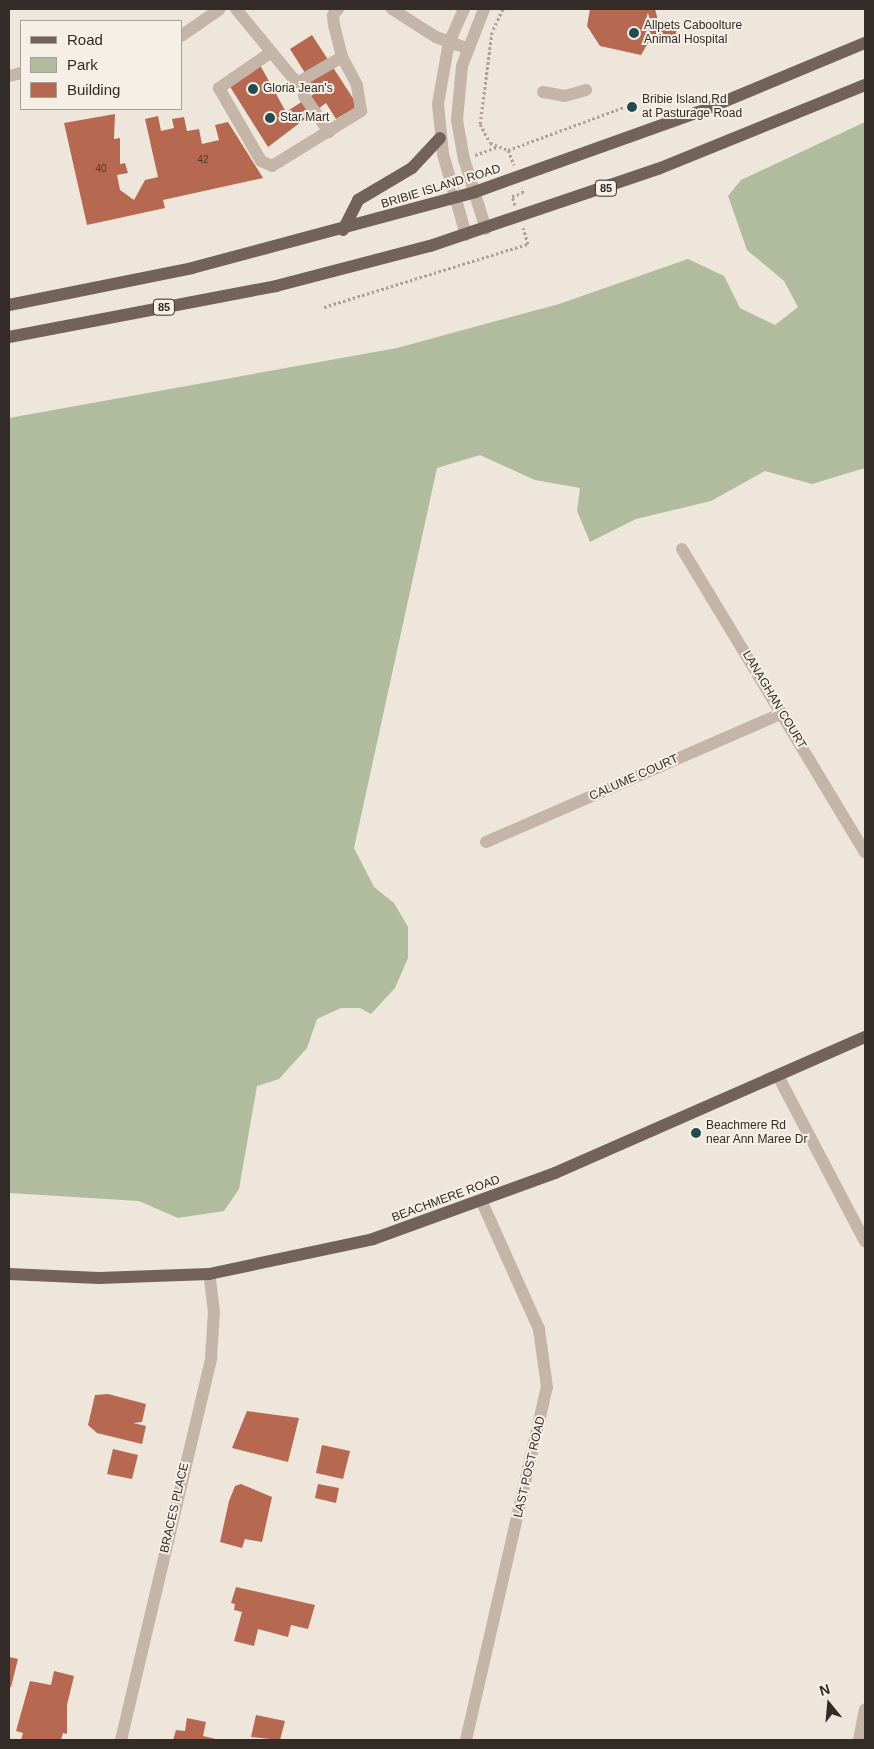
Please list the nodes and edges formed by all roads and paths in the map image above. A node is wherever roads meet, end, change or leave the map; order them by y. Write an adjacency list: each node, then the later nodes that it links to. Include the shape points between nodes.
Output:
1 (220, 9): 7 (street)
2 (236, 9): 11 (street)
3 (338, 9): 12 (street, via 333,14)
4 (392, 9): 8 (street)
5 (464, 9): 8 (street)
6 (484, 9): 10 (street)
7 (182, 35)
8 (448, 42): 10 (street); 19 (street, via 438,104)
9 (865, 43): 21 (main road, BRIBIE ISLAND ROAD, via 699,112)
10 (467, 48): 21 (street, via 458,120)
11 (270, 53): 13 (street, via 297,83); 18 (street, via 219,88 261,161 280,164)
12 (342, 57): 13 (street); 18 (street, via 363,104 360,111)
13 (305, 82): 18 (street, via 304,96)
14 (865, 84): 23 (main road, 85, via 667,166)
15 (586, 90): 16 (street, via 565,96)
16 (543, 92)
17 (635, 103): 20 (path)
18 (329, 132)
19 (440, 138): 22 (street); 24 (main road, via 412,168 358,200)
20 (508, 150)
21 (474, 192): 22 (main road, BRIBIE ISLAND ROAD); 23 (street)
22 (455, 198): 24 (main road, BRIBIE ISLAND ROAD); 25 (street)
23 (486, 229): 25 (main road, 85)
24 (343, 230): 26 (main road, BRIBIE ISLAND ROAD, via 192,268)
25 (466, 235): 27 (main road, 85, via 276,286)
26 (9, 305)
27 (9, 336)
28 (682, 549): 29 (street, LANAGHAN COURT)
29 (782, 713): 30 (street, CALUME COURT); 31 (street, LANAGHAN COURT)
30 (486, 842)
31 (865, 852)
32 (865, 1037): 33 (main road, BEACHMERE ROAD)
33 (778, 1076): 34 (main road, BEACHMERE ROAD); 35 (street)
34 (482, 1202): 37 (main road, BEACHMERE ROAD, via 348,1246); 40 (street, LAST POST ROAD, via 539,1330 547,1387)
35 (865, 1242)
36 (9, 1274): 37 (main road, BEACHMERE ROAD, via 99,1278)
37 (209, 1274): 39 (street, BRACES PLACE, via 214,1312 210,1358)
38 (865, 1710): 41 (street)
39 (121, 1740)
40 (466, 1740)
41 (859, 1740)

